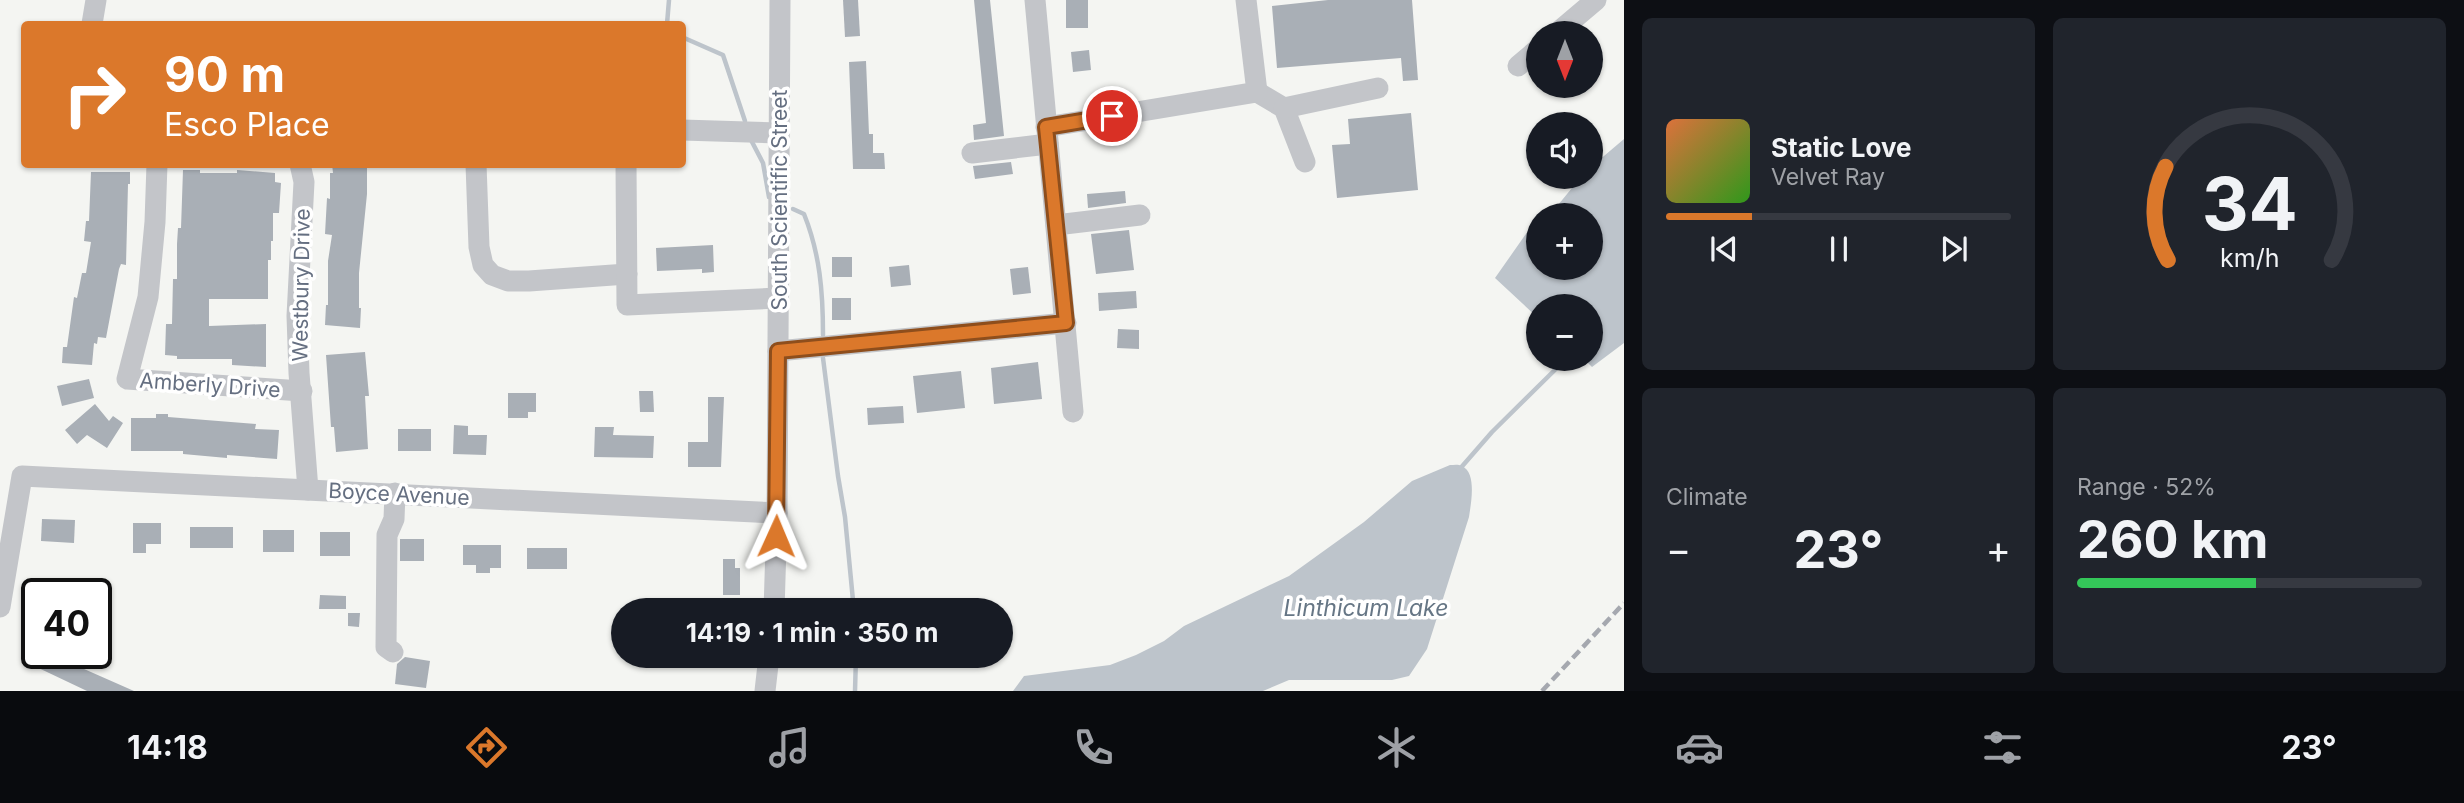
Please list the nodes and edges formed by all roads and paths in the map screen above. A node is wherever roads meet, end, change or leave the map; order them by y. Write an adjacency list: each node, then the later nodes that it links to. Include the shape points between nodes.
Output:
1 (96, 0): 6 (street)
2 (780, 0): 14 (street, South Scientific Street)
3 (1035, 0): 15 (street)
4 (1245, 0): 11 (street)
5 (1596, 0): 7 (street)
6 (92, 21)
7 (1571, 21)
8 (1526, 59): 9 (street)
9 (1518, 66)
10 (1378, 88): 12 (street)
11 (1257, 92): 12 (street); 15 (street)
12 (1284, 108): 17 (street)
13 (686, 130): 14 (street)
14 (779, 133): 25 (street, South Scientific Street)
15 (1047, 135): 16 (street); 23 (street)
16 (972, 153)
17 (1305, 162)
18 (157, 168): 28 (street, Amberly Drive, via 148,297 127,379)
19 (301, 168): 28 (street, Westbury Drive, via 297,316)
20 (476, 168): 24 (street, via 479,247 483,265 492,275 529,281)
21 (626, 168): 24 (street)
22 (1140, 215): 23 (street)
23 (1056, 225): 26 (street)
24 (627, 274): 25 (street, via 627,305)
25 (778, 298): 27 (street, South Scientific Street)
26 (1066, 323): 27 (street); 29 (street)
27 (778, 351): 32 (street, South Scientific Street)
28 (302, 391): 30 (street, Westbury Drive)
29 (1073, 412)
30 (308, 490): 31 (street, Boyce Avenue); 34 (street, Boyce Avenue, via 22,477)
31 (395, 493): 32 (street, Boyce Avenue); 35 (street, via 386,567 386,647)
32 (777, 513): 33 (street, South Scientific Street)
33 (774, 598)
34 (0, 607)
35 (393, 652)
36 (768, 668): 37 (street)
37 (765, 691)

